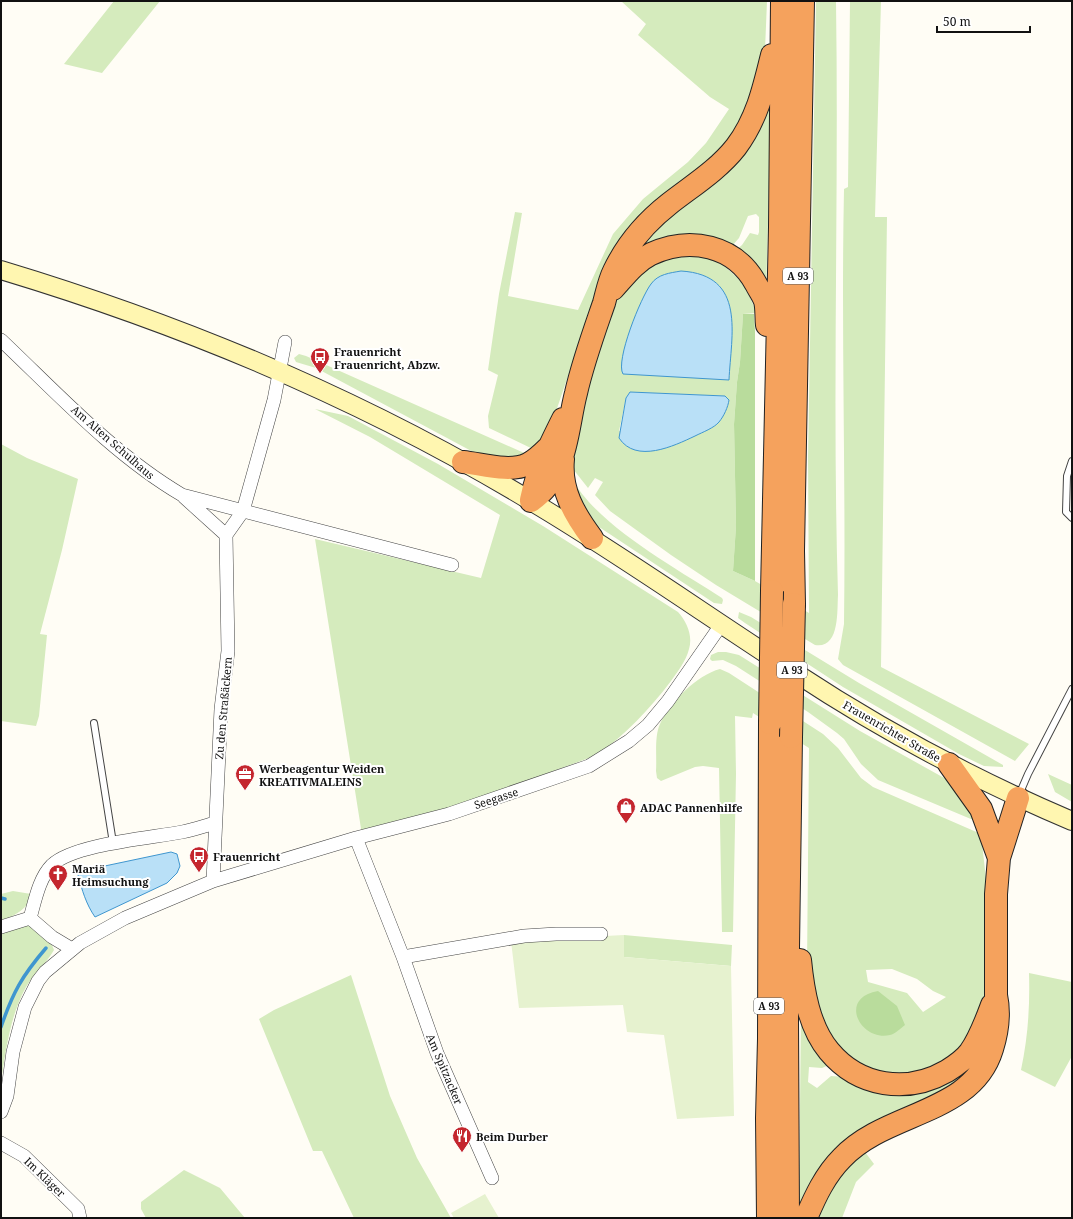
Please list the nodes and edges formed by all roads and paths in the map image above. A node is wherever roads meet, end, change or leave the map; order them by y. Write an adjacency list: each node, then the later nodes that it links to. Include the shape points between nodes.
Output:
1 (803, 1): 29 (highway, A 93, bridge)
2 (781, 11): 4 (highway, via 764,92 744,135 713,170 659,212 636,235 613,273); 8 (highway, A 93, via 780,227)
3 (1, 270): 7 (main road, Frauenrichter Straße, via 124,311)
4 (605, 298): 8 (highway, via 638,263 650,254 674,246 694,244 718,250 737,260 750,272 765,300); 9 (highway)
5 (1, 340): 12 (street, Am Alten Schulhaus, via 112,444 159,482)
6 (285, 342): 7 (street)
7 (280, 371): 11 (main road, Frauenrichter Straße, via 384,420); 14 (street)
8 (775, 406): 41 (highway, A 93, bridge, via 770,723)
9 (556, 450): 11 (highway, via 520,467); 13 (highway, via 556,475); 17 (highway, via 564,485 575,513)
10 (1072, 461): 15 (lane, via 1067,476 1066,512)
11 (463, 462): 13 (main road, Frauenrichter Straße)
12 (182, 495): 14 (street, Am Alten Schulhaus); 16 (street)
13 (531, 501): 17 (main road, Frauenrichter Straße)
14 (243, 511): 16 (street); 18 (street, Am Alten Schulhaus)
15 (1072, 518)
16 (226, 535): 25 (street, Zu den Straßäckern, via 228,651 221,709)
17 (592, 538): 19 (main road, Frauenrichter Straße)
18 (452, 564)
19 (721, 625): 22 (main road, Frauenrichter Straße, via 802,678); 26 (street, Seegasse, via 648,726 608,756 566,775 449,814)
20 (1072, 689): 23 (lane)
21 (94, 722): 27 (lane)
22 (949, 764): 23 (main road, Frauenrichter Straße); 28 (highway, via 981,809)
23 (1018, 798): 24 (main road, Frauenrichter Straße); 28 (highway)
24 (1072, 821)
25 (214, 823): 27 (street, via 183,832); 30 (street, Zu den Straßäckern)
26 (356, 838): 30 (street, Seegasse); 35 (street, Am Spitzacker)
27 (114, 843): 31 (street, via 78,852 53,865 42,881)
28 (999, 858): 36 (highway, via 996,894)
29 (790, 864): 36 (highway, via 806,1000 820,1037 829,1051 857,1075 876,1082 895,1084 914,1083 936,1077 956,1065 970,1052 984,1028); 42 (highway, A 93)
30 (213, 881): 34 (street, Seegasse, via 125,918)
31 (30, 918): 32 (street); 34 (street, via 52,937)
32 (1, 927)
33 (601, 934): 35 (street, via 524,936)
34 (72, 949): 37 (street, Seegasse, via 45,972 25,1007 13,1052 7,1096)
35 (403, 957): 39 (street, Am Spitzacker, via 437,1053)
36 (996, 995): 43 (highway, via 999,1009 997,1032 982,1072 968,1087 946,1102 875,1133 842,1158 824,1181)
37 (1, 1112)
38 (1, 1143): 40 (street, Im Kläger, via 24,1156 78,1209)
39 (492, 1178)
40 (80, 1218)
41 (768, 1218)
42 (788, 1218)
43 (806, 1218)

